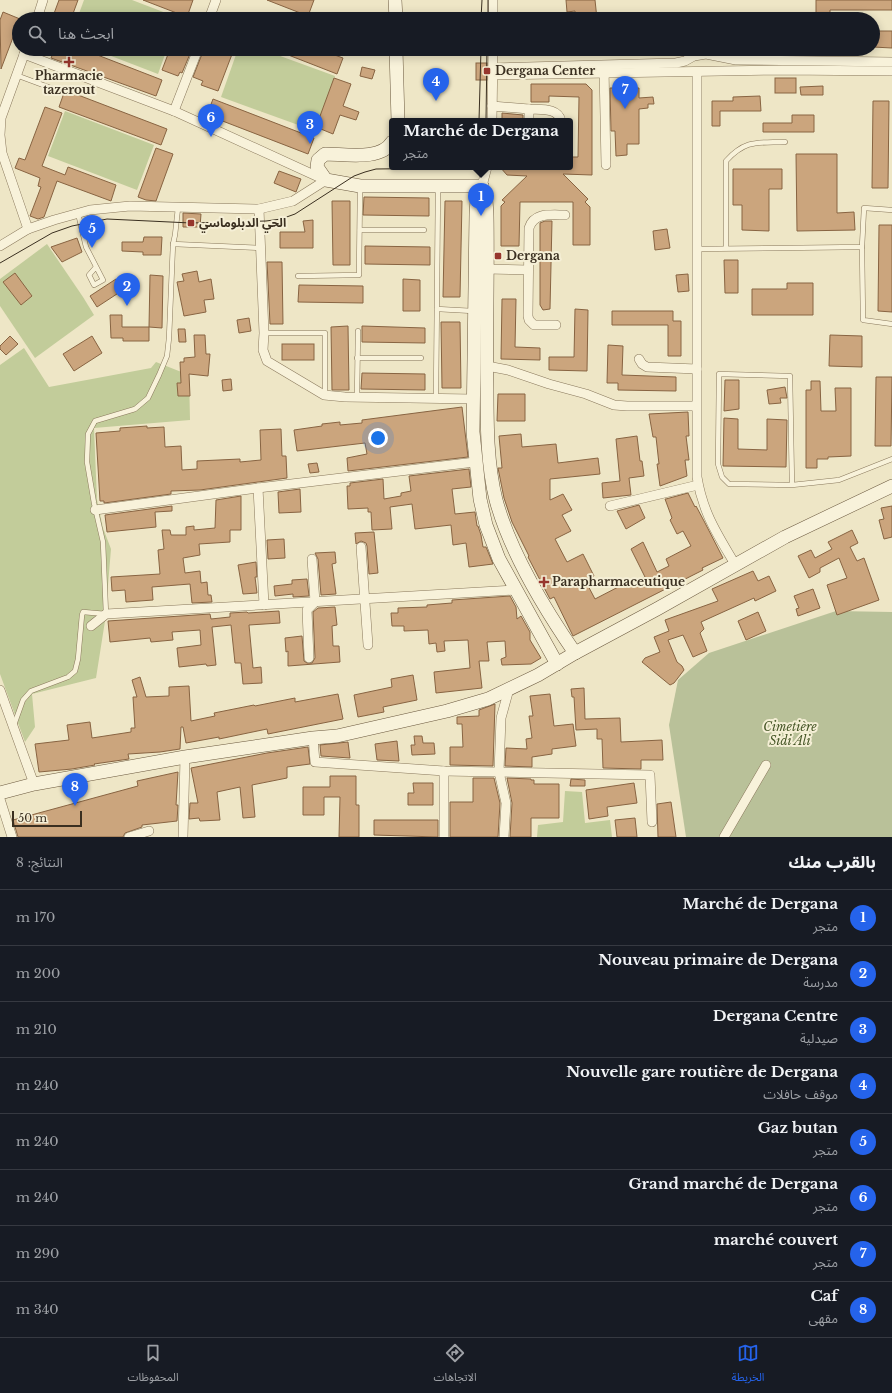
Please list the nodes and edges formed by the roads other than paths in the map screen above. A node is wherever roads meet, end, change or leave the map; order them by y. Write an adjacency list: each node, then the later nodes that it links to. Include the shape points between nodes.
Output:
1 (44, 0): 5 (street)
2 (216, 0): 6 (street)
3 (395, 0): 7 (street)
4 (493, 0): 8 (street)
5 (40, 12)
6 (212, 12)
7 (396, 12)
8 (493, 12)
9 (23, 56): 23 (street)
10 (35, 56): 27 (street)
11 (195, 56): 27 (street)
12 (396, 56): 28 (street)
13 (493, 56): 20 (street)
14 (694, 56): 17 (street)
15 (705, 56): 22 (street, via 704,69)
16 (719, 56): 18 (street, via 736,60)
17 (689, 58): 19 (street, via 676,63); 22 (street, via 688,65)
18 (892, 62)
19 (604, 69): 20 (street); 22 (street); 35 (street)
20 (493, 71): 25 (street)
21 (892, 71): 22 (street)
22 (696, 72): 54 (street)
23 (16, 75): 24 (lane); 32 (street, via 1,118)
24 (51, 88)
25 (492, 106): 26 (street); 29 (street)
26 (529, 109): 30 (street); 31 (street, via 553,111)
27 (174, 112): 37 (street)
28 (398, 118)
29 (492, 118)
30 (529, 118)
31 (560, 118)
32 (0, 135): 46 (street, via 2,153)
33 (785, 142): 53 (lane, via 748,144 736,150 726,160)
34 (389, 147): 37 (street, via 369,155 325,154 318,160 317,167)
35 (606, 165)
36 (486, 170): 39 (street)
37 (326, 180): 38 (street); 42 (street, via 293,201)
38 (360, 186): 40 (street); 47 (lane)
39 (482, 186): 40 (street); 56 (street, via 486,207); 60 (street, via 476,207)
40 (438, 187): 59 (lane)
41 (178, 208): 42 (street); 44 (street, via 130,206); 49 (lane)
42 (259, 209): 52 (street)
43 (892, 210): 51 (lane, via 864,208)
44 (78, 213): 46 (street); 55 (lane, via 86,247)
45 (565, 215): 57 (street, via 542,215 532,221 529,228)
46 (28, 229): 50 (street)
47 (360, 230): 48 (lane); 58 (lane, via 359,275)
48 (424, 230)
49 (172, 244): 52 (lane); 83 (lane, via 169,338 167,356 159,375 148,398 135,409 95,421 88,434 88,462)
50 (0, 246)
51 (862, 247): 53 (lane); 61 (lane, via 863,320)
52 (260, 248): 64 (street)
53 (726, 248): 54 (lane)
54 (697, 249): 69 (street)
55 (96, 267)
56 (487, 269): 57 (street); 68 (street)
57 (528, 270): 62 (street, via 529,320 538,326)
58 (298, 276)
59 (436, 309): 60 (lane); 73 (lane)
60 (475, 311): 70 (street)
61 (892, 324)
62 (556, 325)
63 (358, 330): 65 (lane)
64 (264, 333): 71 (street, via 263,350 267,361); 71 (lane, via 325,333)
65 (357, 358): 66 (lane); 72 (lane)
66 (421, 358)
67 (639, 359): 69 (street, via 648,367)
68 (487, 366): 70 (street); 75 (street, via 508,370 614,405)
69 (697, 369): 75 (street)
70 (480, 380): 74 (street); 87 (street, via 495,498 520,563)
71 (325, 395): 72 (street)
72 (357, 397): 73 (street)
73 (436, 398): 74 (street)
74 (473, 399): 77 (street)
75 (696, 406): 78 (street)
76 (892, 459): 79 (lane, via 839,480)
77 (475, 462): 81 (street); 88 (street, via 486,525 499,559)
78 (698, 484): 82 (street); 86 (street, via 709,519)
79 (792, 485): 79 (lane, via 729,484 722,477 718,464 719,374 790,376)
80 (892, 486): 86 (street, via 802,529)
81 (258, 488): 83 (street); 91 (street)
82 (610, 506)
83 (95, 510): 92 (lane, via 103,542)
84 (361, 547): 89 (street)
85 (312, 559): 90 (street)
86 (736, 566): 95 (street)
87 (536, 589): 88 (street); 95 (street)
88 (518, 593): 89 (street); 97 (street)
89 (366, 599): 90 (street); 94 (street)
90 (315, 602): 91 (street); 96 (street, via 307,610)
91 (264, 605): 92 (street)
92 (106, 614): 93 (street); 102 (lane, via 83,612 75,671 68,677 32,691 23,700)
93 (91, 626)
94 (368, 645)
95 (575, 653): 97 (street)
96 (309, 658)
97 (557, 664): 98 (street)
98 (509, 689): 103 (street, via 488,699 447,711 337,736); 107 (street, via 501,718)
99 (0, 690): 100 (street)
100 (9, 714): 101 (street); 102 (street)
101 (0, 719)
102 (13, 727): 108 (street)
103 (313, 738): 104 (street); 106 (street, via 314,762)
104 (185, 757): 108 (street); 115 (street)
105 (766, 766): 118 (street)
106 (444, 771): 107 (street); 116 (street)
107 (499, 772): 111 (street, via 650,775); 117 (street, via 506,803)
108 (34, 784): 109 (street)
109 (0, 792)
110 (0, 799): 113 (street)
111 (652, 822)
112 (149, 831): 114 (street)
113 (12, 837)
114 (130, 837)
115 (183, 837)
116 (444, 837)
117 (504, 837)
118 (724, 837)

